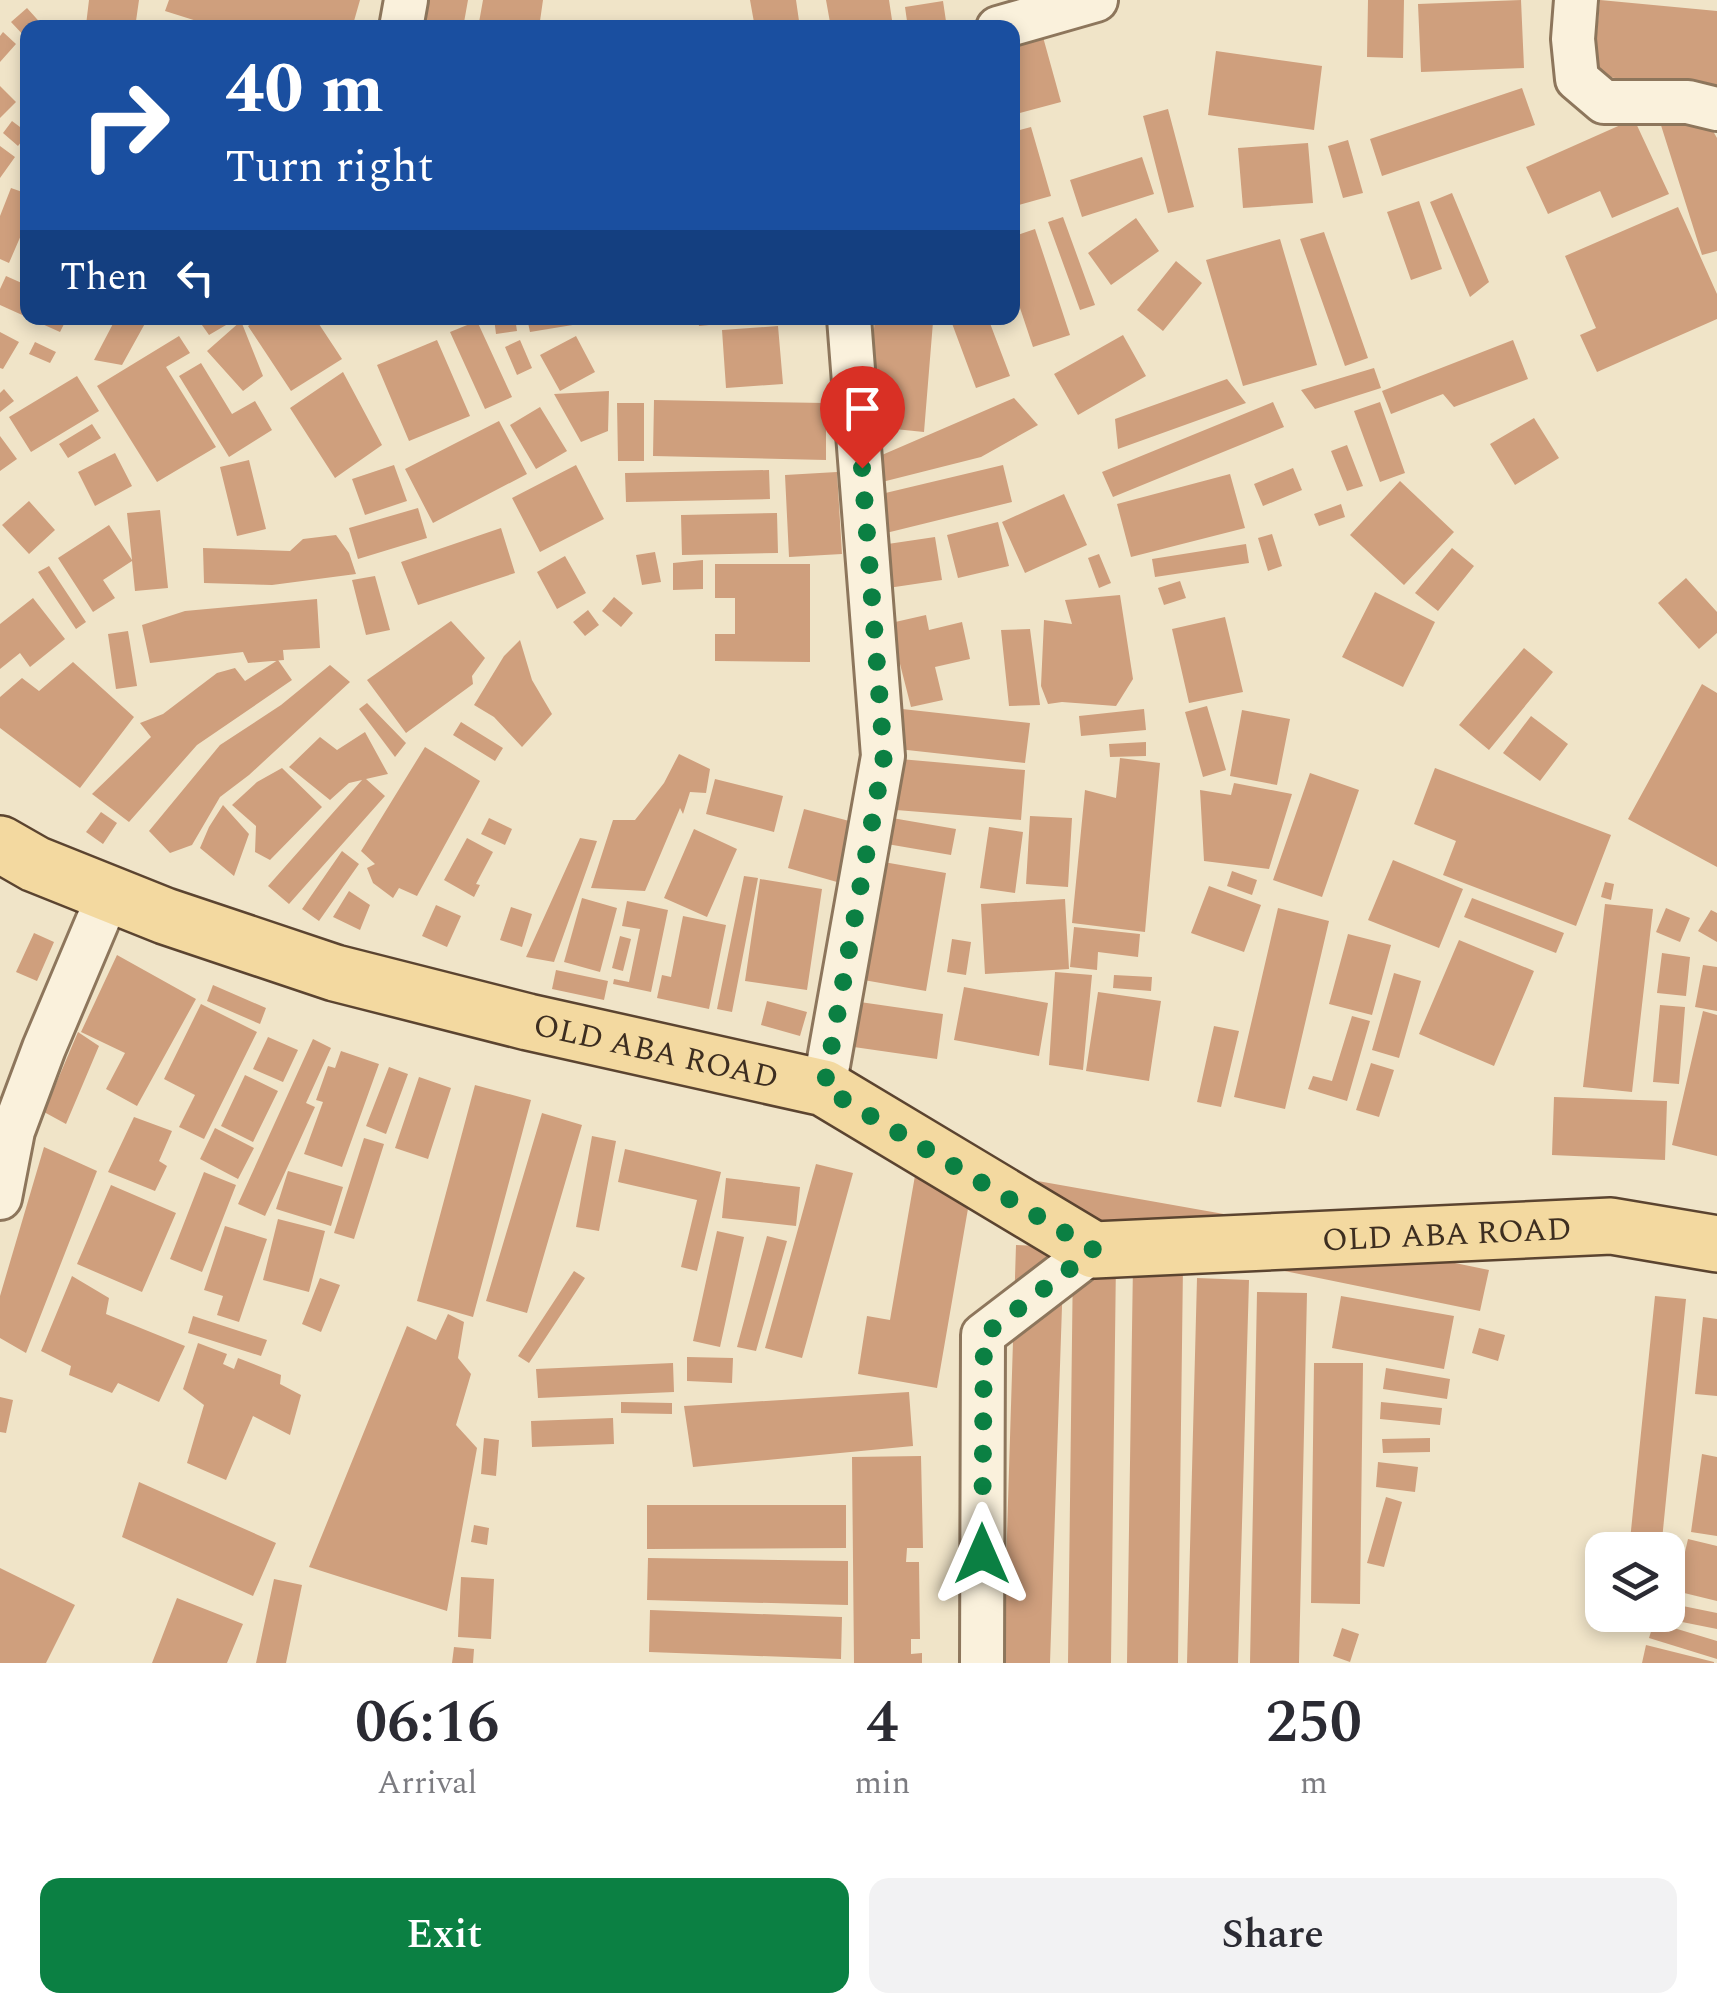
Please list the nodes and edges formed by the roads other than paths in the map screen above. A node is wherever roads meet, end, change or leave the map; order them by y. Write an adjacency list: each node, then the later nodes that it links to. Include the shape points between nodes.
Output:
1 (1096, 0): 3 (street)
2 (1576, 0): 4 (street, via 1578,80 1604,102 1688,102)
3 (1020, 22)
4 (1717, 110)
5 (850, 325): 8 (street, via 884,756)
6 (0, 844): 7 (main road, OLD ABA ROAD)
7 (109, 894): 8 (main road, OLD ABA ROAD, via 335,973); 9 (street, via 14,1130)
8 (824, 1088): 11 (main road, OLD ABA ROAD)
9 (0, 1198)
10 (1717, 1244): 11 (main road, OLD ABA ROAD, via 1611,1226)
11 (1094, 1250): 12 (street, via 984,1335)
12 (982, 1663)

